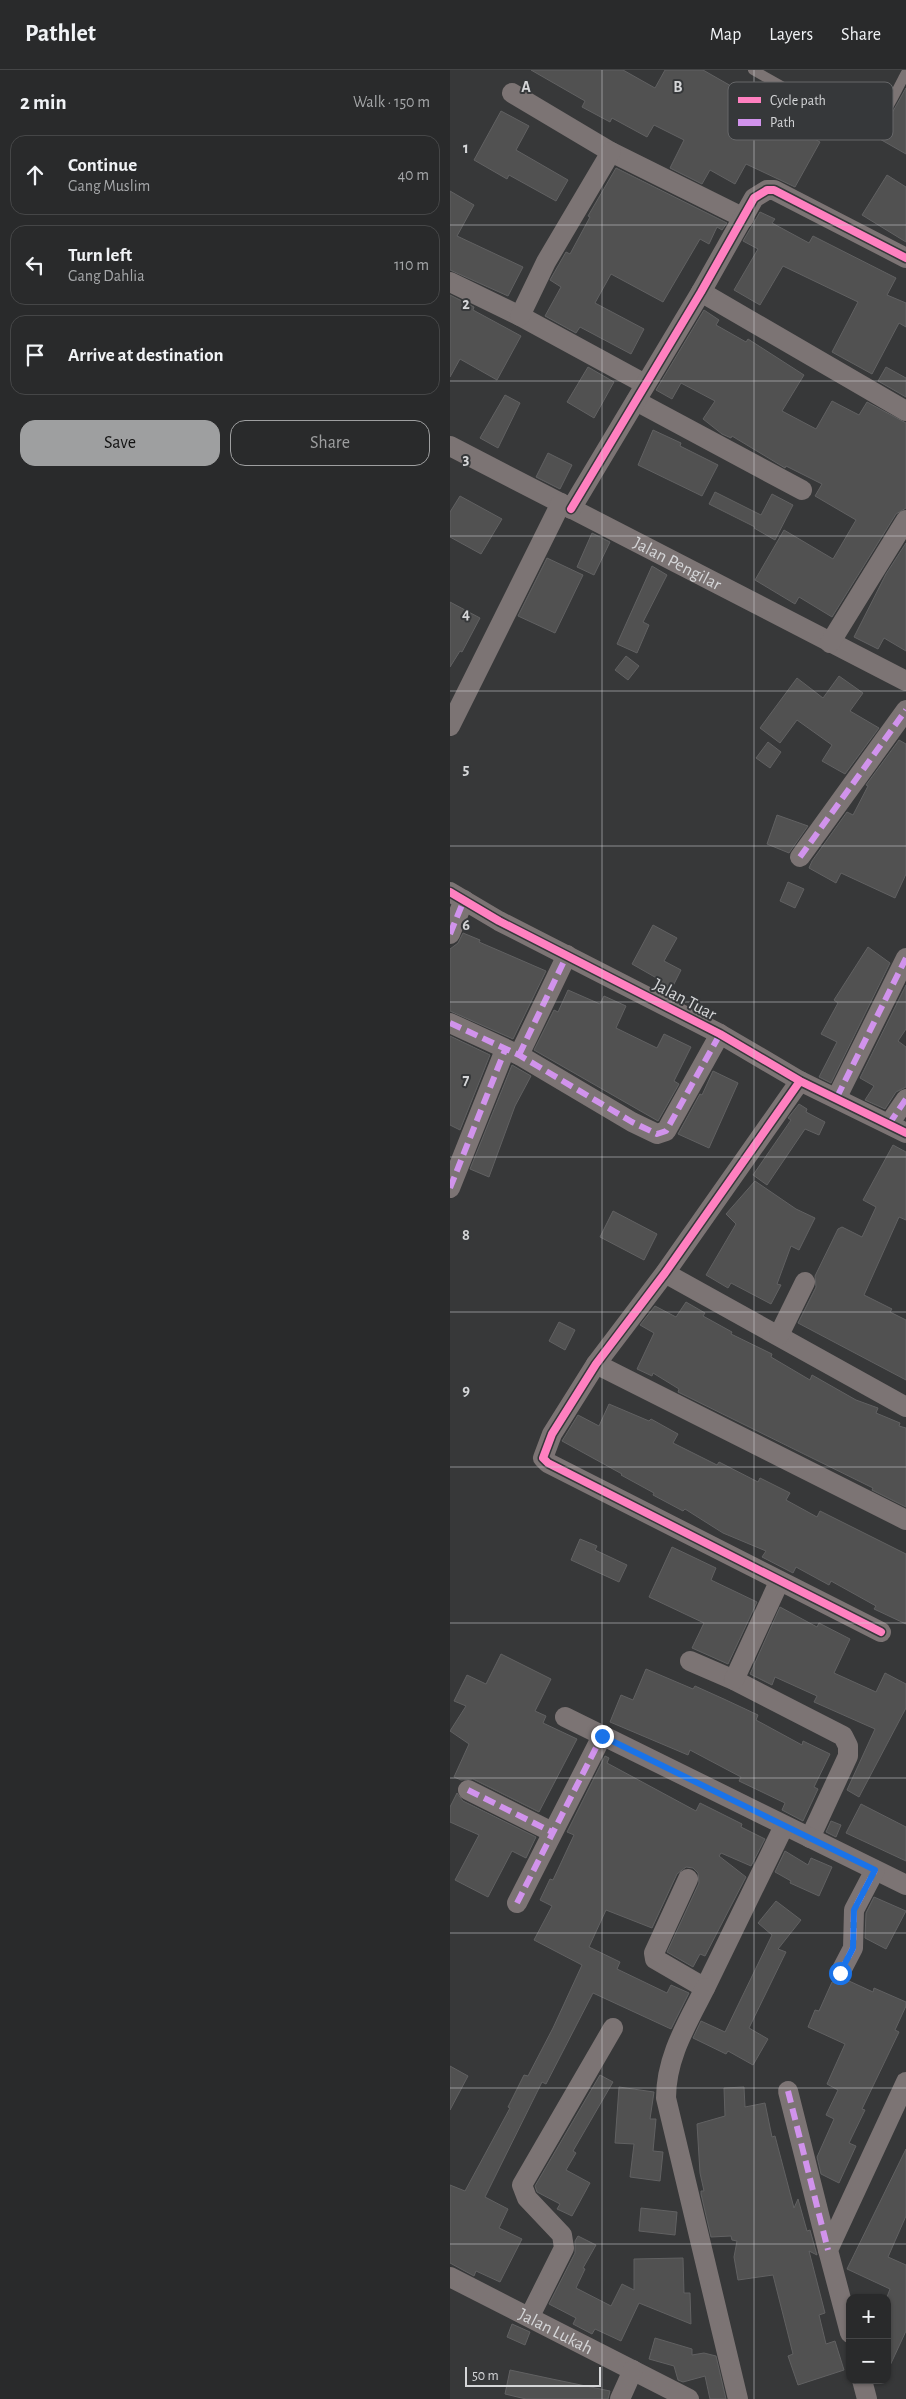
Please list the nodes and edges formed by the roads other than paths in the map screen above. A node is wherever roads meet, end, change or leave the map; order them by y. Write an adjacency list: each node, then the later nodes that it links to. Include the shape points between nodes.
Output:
1 (753, 70): 3 (lane)
2 (906, 73): 5 (lane)
3 (774, 82)
4 (512, 93): 6 (street)
5 (893, 96)
6 (611, 152): 7 (street); 11 (street, via 546,262)
7 (744, 218): 8 (street, via 754,198 767,190 774,190); 10 (street)
8 (906, 258)
9 (450, 282): 11 (street)
10 (701, 292): 12 (street); 13 (street)
11 (520, 316): 12 (street)
12 (640, 392): 15 (street); 16 (street)
13 (906, 410)
14 (450, 446): 16 (street, Jalan Pengilar)
15 (802, 490)
16 (566, 506): 18 (street, Jalan Pengilar); 21 (street)
17 (906, 520): 18 (street)
18 (830, 643): 19 (street, Jalan Pengilar)
19 (906, 681)
20 (906, 710): 22 (street)
21 (450, 726)
22 (800, 858)
23 (457, 896): 24 (street); 25 (street, Jalan Tuar)
24 (450, 934)
25 (567, 955): 28 (street, Jalan Tuar); 29 (street)
26 (906, 958): 31 (street)
27 (450, 1023): 29 (street)
28 (720, 1034): 29 (street, via 666,1131 657,1134); 30 (street, Jalan Tuar)
29 (512, 1052): 34 (street)
30 (800, 1081): 31 (street, Jalan Tuar); 35 (street)
31 (837, 1098): 33 (street, Jalan Tuar)
32 (906, 1099): 33 (street)
33 (897, 1129)
34 (450, 1188)
35 (665, 1273): 37 (street); 38 (street)
36 (805, 1282): 37 (street)
37 (779, 1335): 39 (street)
38 (596, 1364): 40 (street); 41 (street, via 552,1434 543,1458)
39 (906, 1407)
40 (906, 1520)
41 (779, 1582): 42 (street); 44 (street)
42 (881, 1632)
43 (690, 1661): 44 (street)
44 (734, 1680): 50 (street, via 843,1736 846,1741 848,1756)
45 (565, 1717): 46 (street)
46 (602, 1736): 48 (street); 49 (street)
47 (468, 1790): 49 (street)
48 (784, 1826): 50 (street); 56 (street)
49 (552, 1832): 54 (street)
50 (810, 1838): 51 (street)
51 (875, 1870): 53 (street); 55 (street, via 854,1910 853,1948)
52 (688, 1879): 56 (street, via 654,1953 655,1959)
53 (906, 1885)
54 (517, 1903)
55 (840, 1973)
56 (705, 1988): 68 (street, via 677,2044 666,2076 666,2098)
57 (613, 2028): 62 (street, via 522,2184 527,2198 565,2241)
58 (906, 2082): 60 (street)
59 (788, 2091): 60 (street)
60 (828, 2250): 63 (street)
61 (450, 2277): 62 (street, Jalan Lukah)
62 (530, 2316): 64 (street, Jalan Lukah)
63 (846, 2318)
64 (633, 2370): 66 (street); 67 (street, Jalan Lukah)
65 (863, 2384): 69 (street)
66 (620, 2399)
67 (689, 2399)
68 (738, 2399)
69 (867, 2399)

